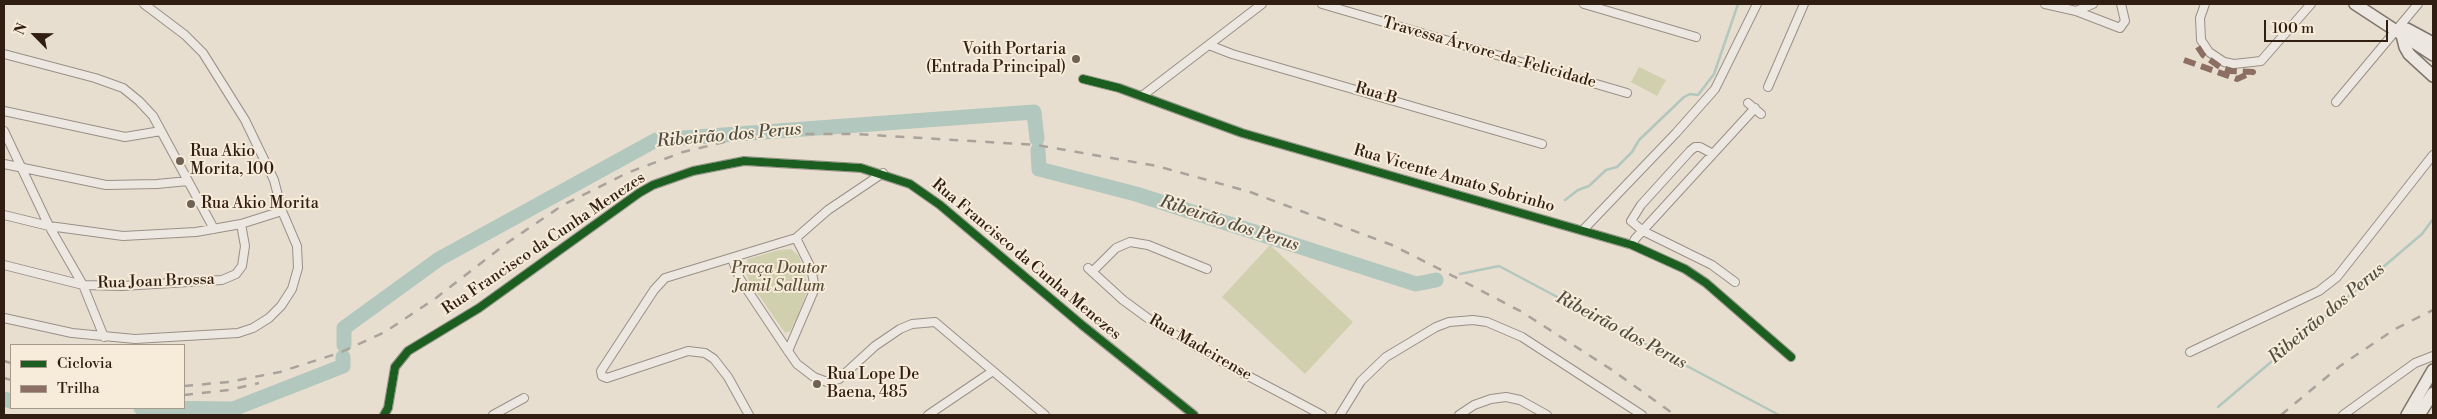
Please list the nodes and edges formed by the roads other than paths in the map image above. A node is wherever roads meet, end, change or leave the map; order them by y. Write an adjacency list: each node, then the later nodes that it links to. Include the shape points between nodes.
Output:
1 (144, 4): 38 (street, via 203,53 245,120 274,180)
2 (1262, 4): 18 (street)
3 (1322, 4): 24 (street, Travessa Árvore-da-Felicidade)
4 (1584, 4): 16 (street)
5 (1757, 4): 43 (street, via 1715,89)
6 (1804, 4): 23 (street)
7 (2045, 4): 14 (street)
8 (2093, 4): 14 (street)
9 (2121, 4): 14 (street, via 2125,21 2120,28)
10 (2205, 4): 11 (street, via 2199,26 2201,40 2210,52 2224,62 2234,64 2261,61)
11 (2312, 4)
12 (2355, 4): 15 (main road)
13 (2418, 4): 15 (street)
14 (2076, 11)
15 (2399, 33): 17 (main road, via 2407,29); 20 (main road); 21 (main road, via 2409,54); 26 (street)
16 (1696, 37)
17 (2433, 43)
18 (1209, 45): 25 (street); 31 (street, Rua B)
19 (4, 54): 30 (street, via 122,88 153,116)
20 (2433, 56)
21 (2433, 76)
22 (1083, 79): 25 (street, Rua Vicente Amato Sobrinho)
23 (1768, 87)
24 (1627, 93)
25 (1142, 96): 43 (street, Rua Vicente Amato Sobrinho, via 1250,135)
26 (2336, 102)
27 (1748, 103): 32 (street, via 1758,111)
28 (4, 110): 30 (street, via 125,137)
29 (4, 130): 35 (street)
30 (161, 131): 37 (street)
31 (1542, 144)
32 (1713, 154): 44 (street); 44 (street, via 1700,147 1690,151 1631,218 1634,225)
33 (2433, 155): 55 (street, via 2337,277 2319,291)
34 (4, 164): 35 (street)
35 (22, 169): 37 (street, via 106,185); 41 (street)
36 (883, 173): 45 (street, via 812,221); 62 (street, Rua Francisco da Cunha Menezes, via 843,166 744,161 714,165 653,185 478,308 408,351 395,367); 67 (street, Rua Francisco da Cunha Menezes, via 910,184 940,205)
37 (188, 181): 42 (street)
38 (282, 211): 40 (street); 53 (street, via 297,246 297,276 281,306 269,318 238,333 135,339)
39 (4, 215): 41 (street)
40 (241, 224): 42 (street); 51 (street, Rua Joan Brossa, via 245,246 242,266 228,278 136,285)
41 (49, 226): 42 (street, via 123,236); 51 (street)
42 (214, 229)
43 (1583, 230): 46 (street, Rua Vicente Amato Sobrinho)
44 (1643, 231): 46 (street); 50 (street, via 1676,244)
45 (796, 238): 47 (street); 54 (street, via 811,268 815,288)
46 (1632, 245): 57 (street, Rua Vicente Amato Sobrinho, via 1706,283)
47 (732, 259): 54 (street, via 740,279); 64 (street, via 669,276 654,290 600,373 604,377 613,377 688,351 699,351 714,359 728,377)
48 (4, 265): 51 (street)
49 (1207, 269): 68 (street, Rua Madeirense, via 1130,242 1116,248 1090,270 1153,322)
50 (1735, 282)
51 (83, 285): 53 (street)
52 (4, 318): 53 (street)
53 (104, 337)
54 (788, 351): 59 (street, via 805,371 822,381 831,381 844,376 875,346 900,329 912,324 935,322)
55 (2190, 352)
56 (2433, 356): 73 (street, via 2415,363)
57 (1791, 357)
58 (2433, 370): 74 (main road)
59 (993, 371): 65 (street); 66 (street)
60 (2433, 393): 75 (main road)
61 (524, 398): 63 (street)
62 (384, 415)
63 (493, 415)
64 (745, 415)
65 (928, 415)
66 (1045, 415)
67 (1194, 415)
68 (1322, 415)
69 (1340, 415): 72 (street, via 1362,381 1386,357 1436,327 1473,320 1487,322 1522,337)
70 (1459, 415): 71 (street, via 1474,405 1506,397 1520,400)
71 (1547, 415)
72 (1642, 415)
73 (2343, 415)
74 (2407, 415)
75 (2419, 415)

